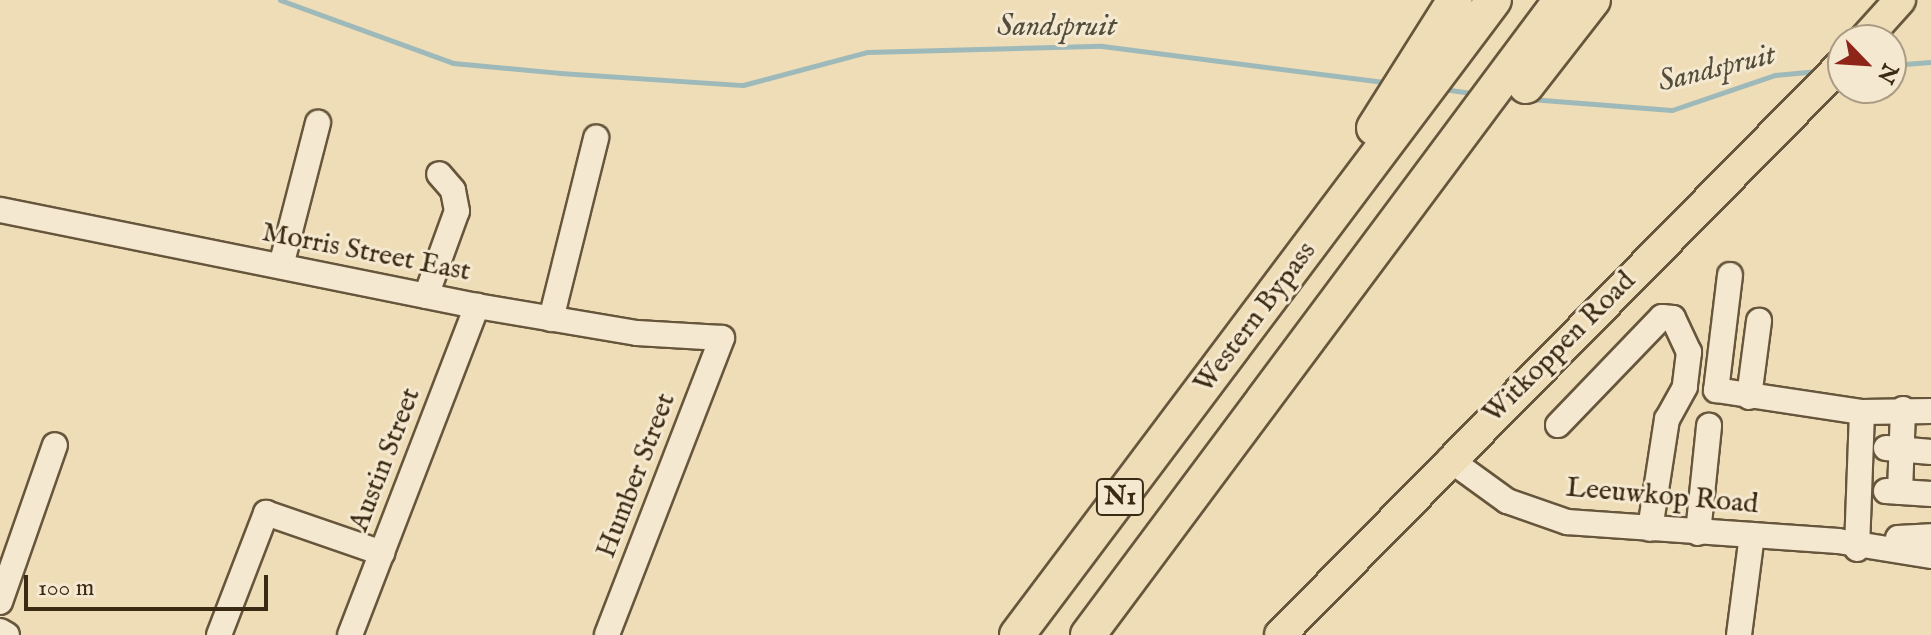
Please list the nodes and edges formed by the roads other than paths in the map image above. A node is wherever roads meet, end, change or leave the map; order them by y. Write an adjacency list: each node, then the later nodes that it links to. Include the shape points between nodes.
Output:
1 (1561, 0): 6 (highway)
2 (1593, 0): 6 (highway)
3 (1892, 7): 5 (main road)
4 (1468, 9): 43 (highway, Western Bypass / N1, via 1224,360)
5 (1878, 24)
6 (1546, 41): 44 (highway, Western Bypass / N1, via 1340,323 1262,403)
7 (1827, 80): 28 (main road, Witkoppen Road)
8 (318, 123): 12 (street)
9 (596, 138): 16 (street)
10 (451, 175): 14 (street, via 457,211)
11 (0, 210): 12 (street, Morris Street East)
12 (281, 266): 14 (street, Morris Street East)
13 (1730, 275): 19 (street, via 1714,387)
14 (426, 296): 15 (street, Morris Street East)
15 (477, 306): 16 (street, Morris Street East); 35 (street, Austin Street)
16 (551, 319): 18 (street, Morris Street East)
17 (1759, 321): 19 (street)
18 (722, 338): 42 (street, Humber Street)
19 (1749, 397): 22 (street)
20 (1903, 409): 21 (street); 22 (street); 26 (street)
21 (1931, 411)
22 (1862, 412): 34 (street)
23 (1558, 425): 30 (street, via 1662,317 1673,318 1689,352 1685,387 1667,419)
24 (1709, 426): 31 (street)
25 (55, 445): 37 (street)
26 (1894, 449): 27 (street); 29 (street, via 1892,491)
27 (1931, 452)
28 (1449, 459): 30 (street, Leeuwkop Road, via 1526,510 1567,522); 45 (main road, Witkoppen Road)
29 (1931, 494)
30 (1650, 529): 31 (street, Leeuwkop Road)
31 (1698, 533): 32 (street, Leeuwkop Road)
32 (1752, 535): 34 (street, Leeuwkop Road); 46 (street)
33 (1931, 538): 34 (street, Leeuwkop Road)
34 (1851, 542): 36 (street, Leeuwkop Road)
35 (382, 553): 40 (street, via 266,513); 41 (street, Austin Street)
36 (1931, 556)
37 (0, 602)
38 (0, 631): 39 (street)
39 (7, 635)
40 (219, 635)
41 (350, 635)
42 (607, 635)
43 (1017, 635)
44 (1088, 635)
45 (1280, 635)
46 (1739, 635)

